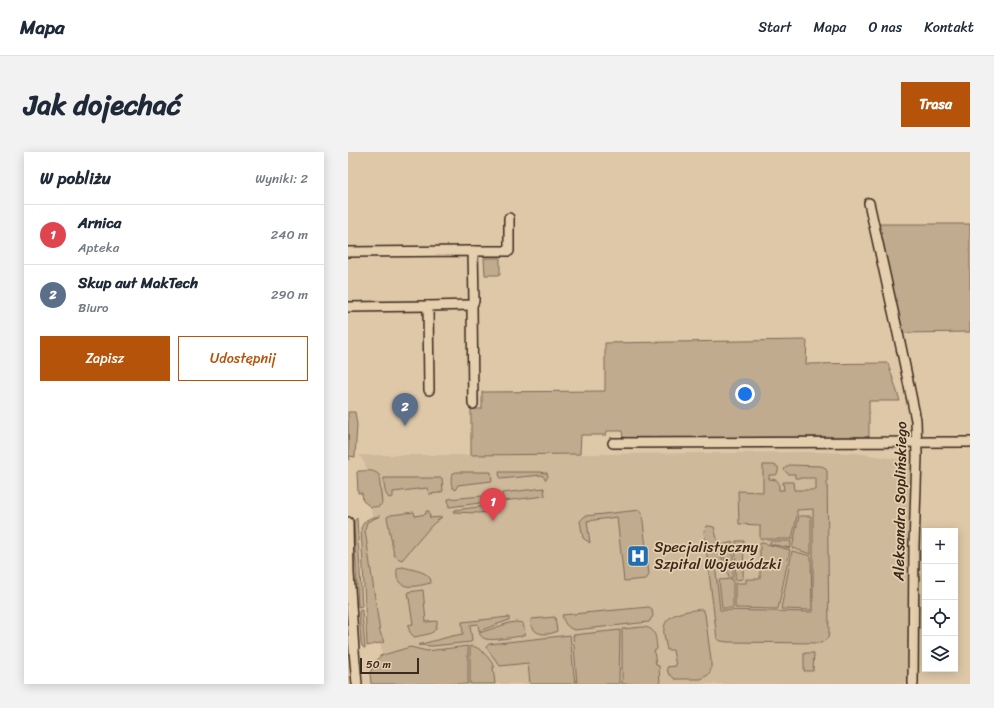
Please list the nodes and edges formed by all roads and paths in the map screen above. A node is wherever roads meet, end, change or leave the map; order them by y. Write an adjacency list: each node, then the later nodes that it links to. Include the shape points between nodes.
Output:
1 (869, 203): 10 (street, Aleksandra Soplińskiego, via 914,409)
2 (509, 218): 3 (street, via 509,251)
3 (473, 251): 4 (street); 5 (street)
4 (348, 252)
5 (472, 305): 6 (street); 9 (street)
6 (428, 306): 7 (street); 8 (street)
7 (348, 307)
8 (429, 390)
9 (472, 404)
10 (917, 442): 11 (street); 12 (street); 17 (street, Aleksandra Soplińskiego)
11 (970, 442)
12 (613, 443)
13 (348, 522): 14 (street)
14 (348, 571): 15 (street)
15 (349, 588): 16 (street)
16 (357, 684)
17 (913, 684)

